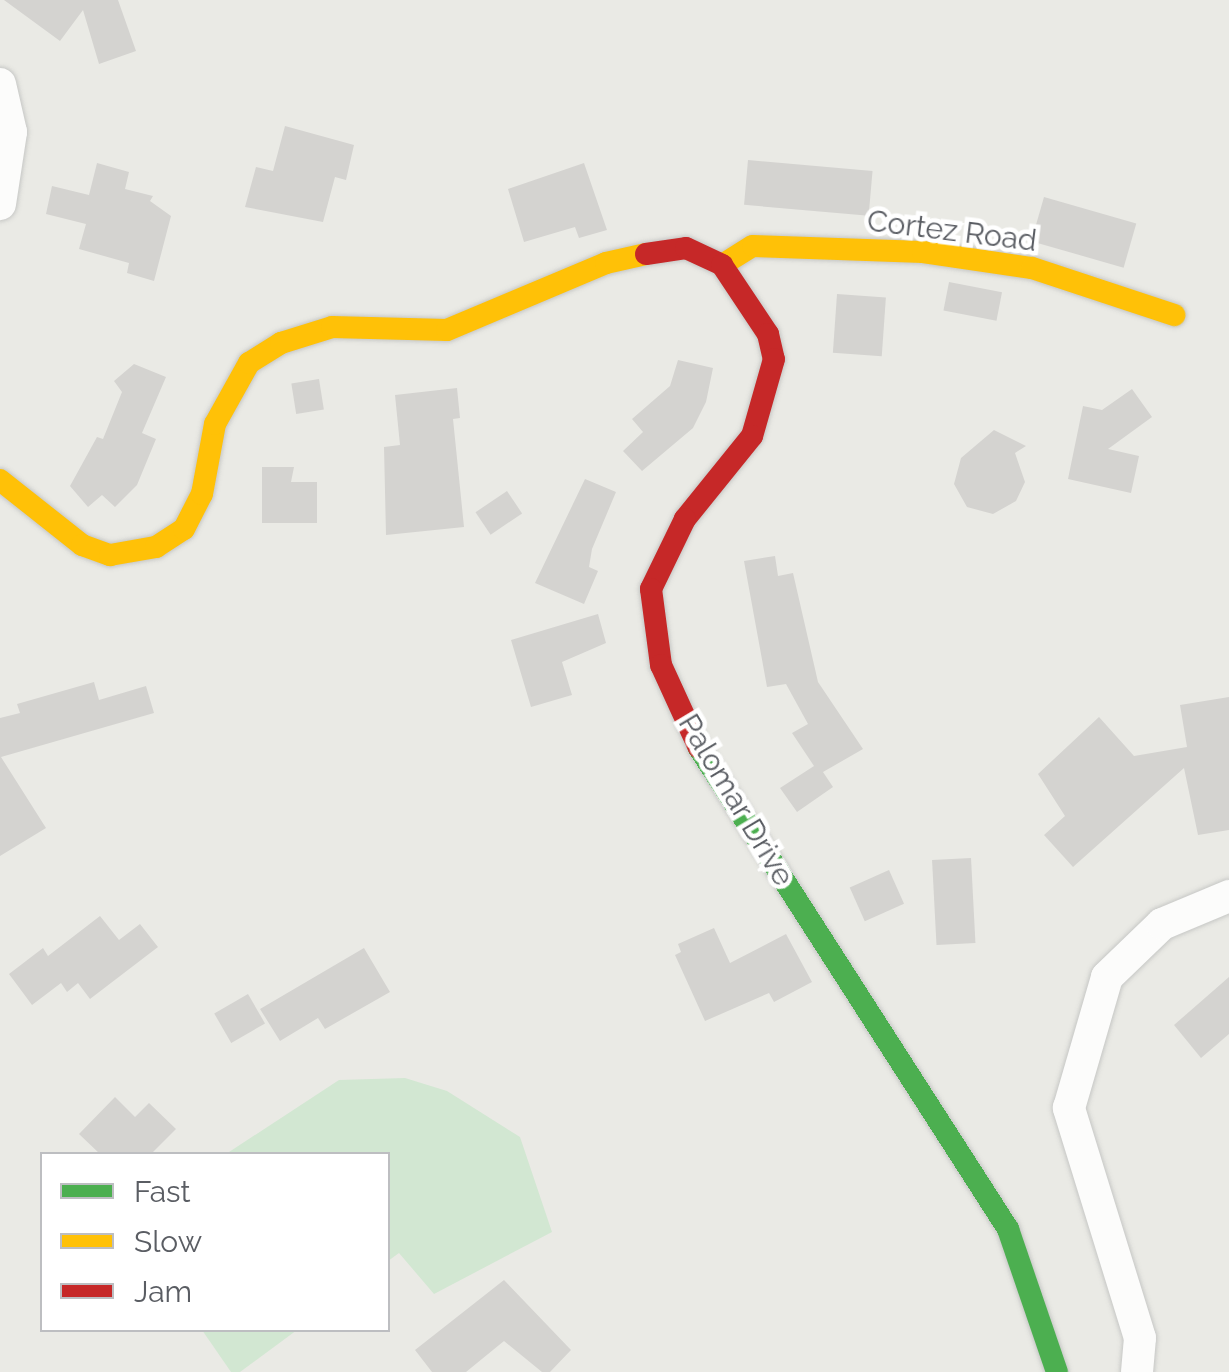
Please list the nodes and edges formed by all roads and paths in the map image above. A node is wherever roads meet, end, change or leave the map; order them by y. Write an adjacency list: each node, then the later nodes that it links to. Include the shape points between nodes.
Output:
1 (0, 84): 2 (street, via 11,132)
2 (0, 204)
3 (722, 265): 4 (street, Cortez Road, via 753,246 923,252 1032,268); 5 (street, via 686,248 651,253 606,263 448,330 332,327 281,342 248,363 215,424 202,494 184,529 156,546 110,555 82,545); 7 (street, Palomar Drive, via 768,334 774,359 752,436 685,520 652,588 661,664 703,757 1008,1228)
4 (1174, 315)
5 (0, 480)
6 (1229, 896): 8 (street, via 1162,924 1107,977 1069,1108 1140,1338)
7 (1057, 1372)
8 (1136, 1372)

